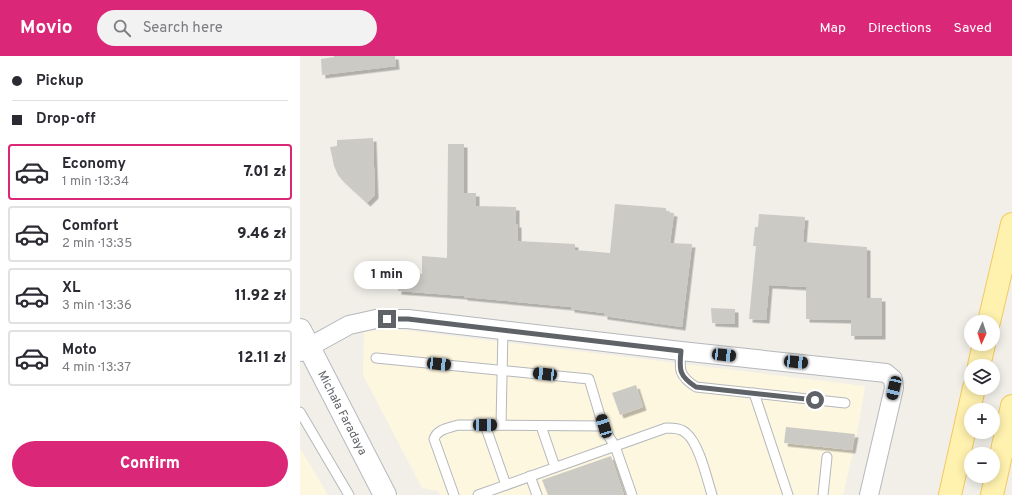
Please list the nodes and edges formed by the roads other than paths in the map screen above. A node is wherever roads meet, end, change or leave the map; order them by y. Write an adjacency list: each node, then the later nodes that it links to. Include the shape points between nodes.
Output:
1 (1012, 224): 2 (main road)
2 (991, 315)
3 (503, 330): 4 (street, via 408,319 376,320 349,325); 5 (street); 7 (lane)
4 (303, 343): 23 (street, Michała Faradaya)
5 (681, 351): 8 (lane, via 681,374 686,381 696,387); 31 (street, via 886,373 892,379 894,388)
6 (376, 358): 7 (lane)
7 (502, 370): 14 (lane); 16 (lane, via 589,379)
8 (754, 393): 10 (lane); 29 (lane)
9 (972, 395): 32 (main road)
10 (845, 403)
11 (1012, 406): 33 (main road)
12 (300, 412): 22 (lane)
13 (485, 425): 14 (lane); 21 (lane); 24 (lane, via 458,425 435,434 434,438)
14 (501, 425): 15 (lane)
15 (541, 426): 16 (lane); 19 (lane)
16 (604, 426): 17 (lane)
17 (615, 446): 19 (lane); 27 (lane); 28 (lane, via 666,428 686,432 694,441)
18 (827, 456): 30 (lane)
19 (555, 467): 20 (lane)
20 (530, 476): 21 (lane); 26 (lane)
21 (506, 485): 25 (lane)
22 (349, 495)
23 (385, 495)
24 (454, 495)
25 (478, 495)
26 (537, 495)
27 (632, 495)
28 (712, 495)
29 (788, 495)
30 (823, 495)
31 (869, 495)
32 (950, 495)
33 (992, 495)

